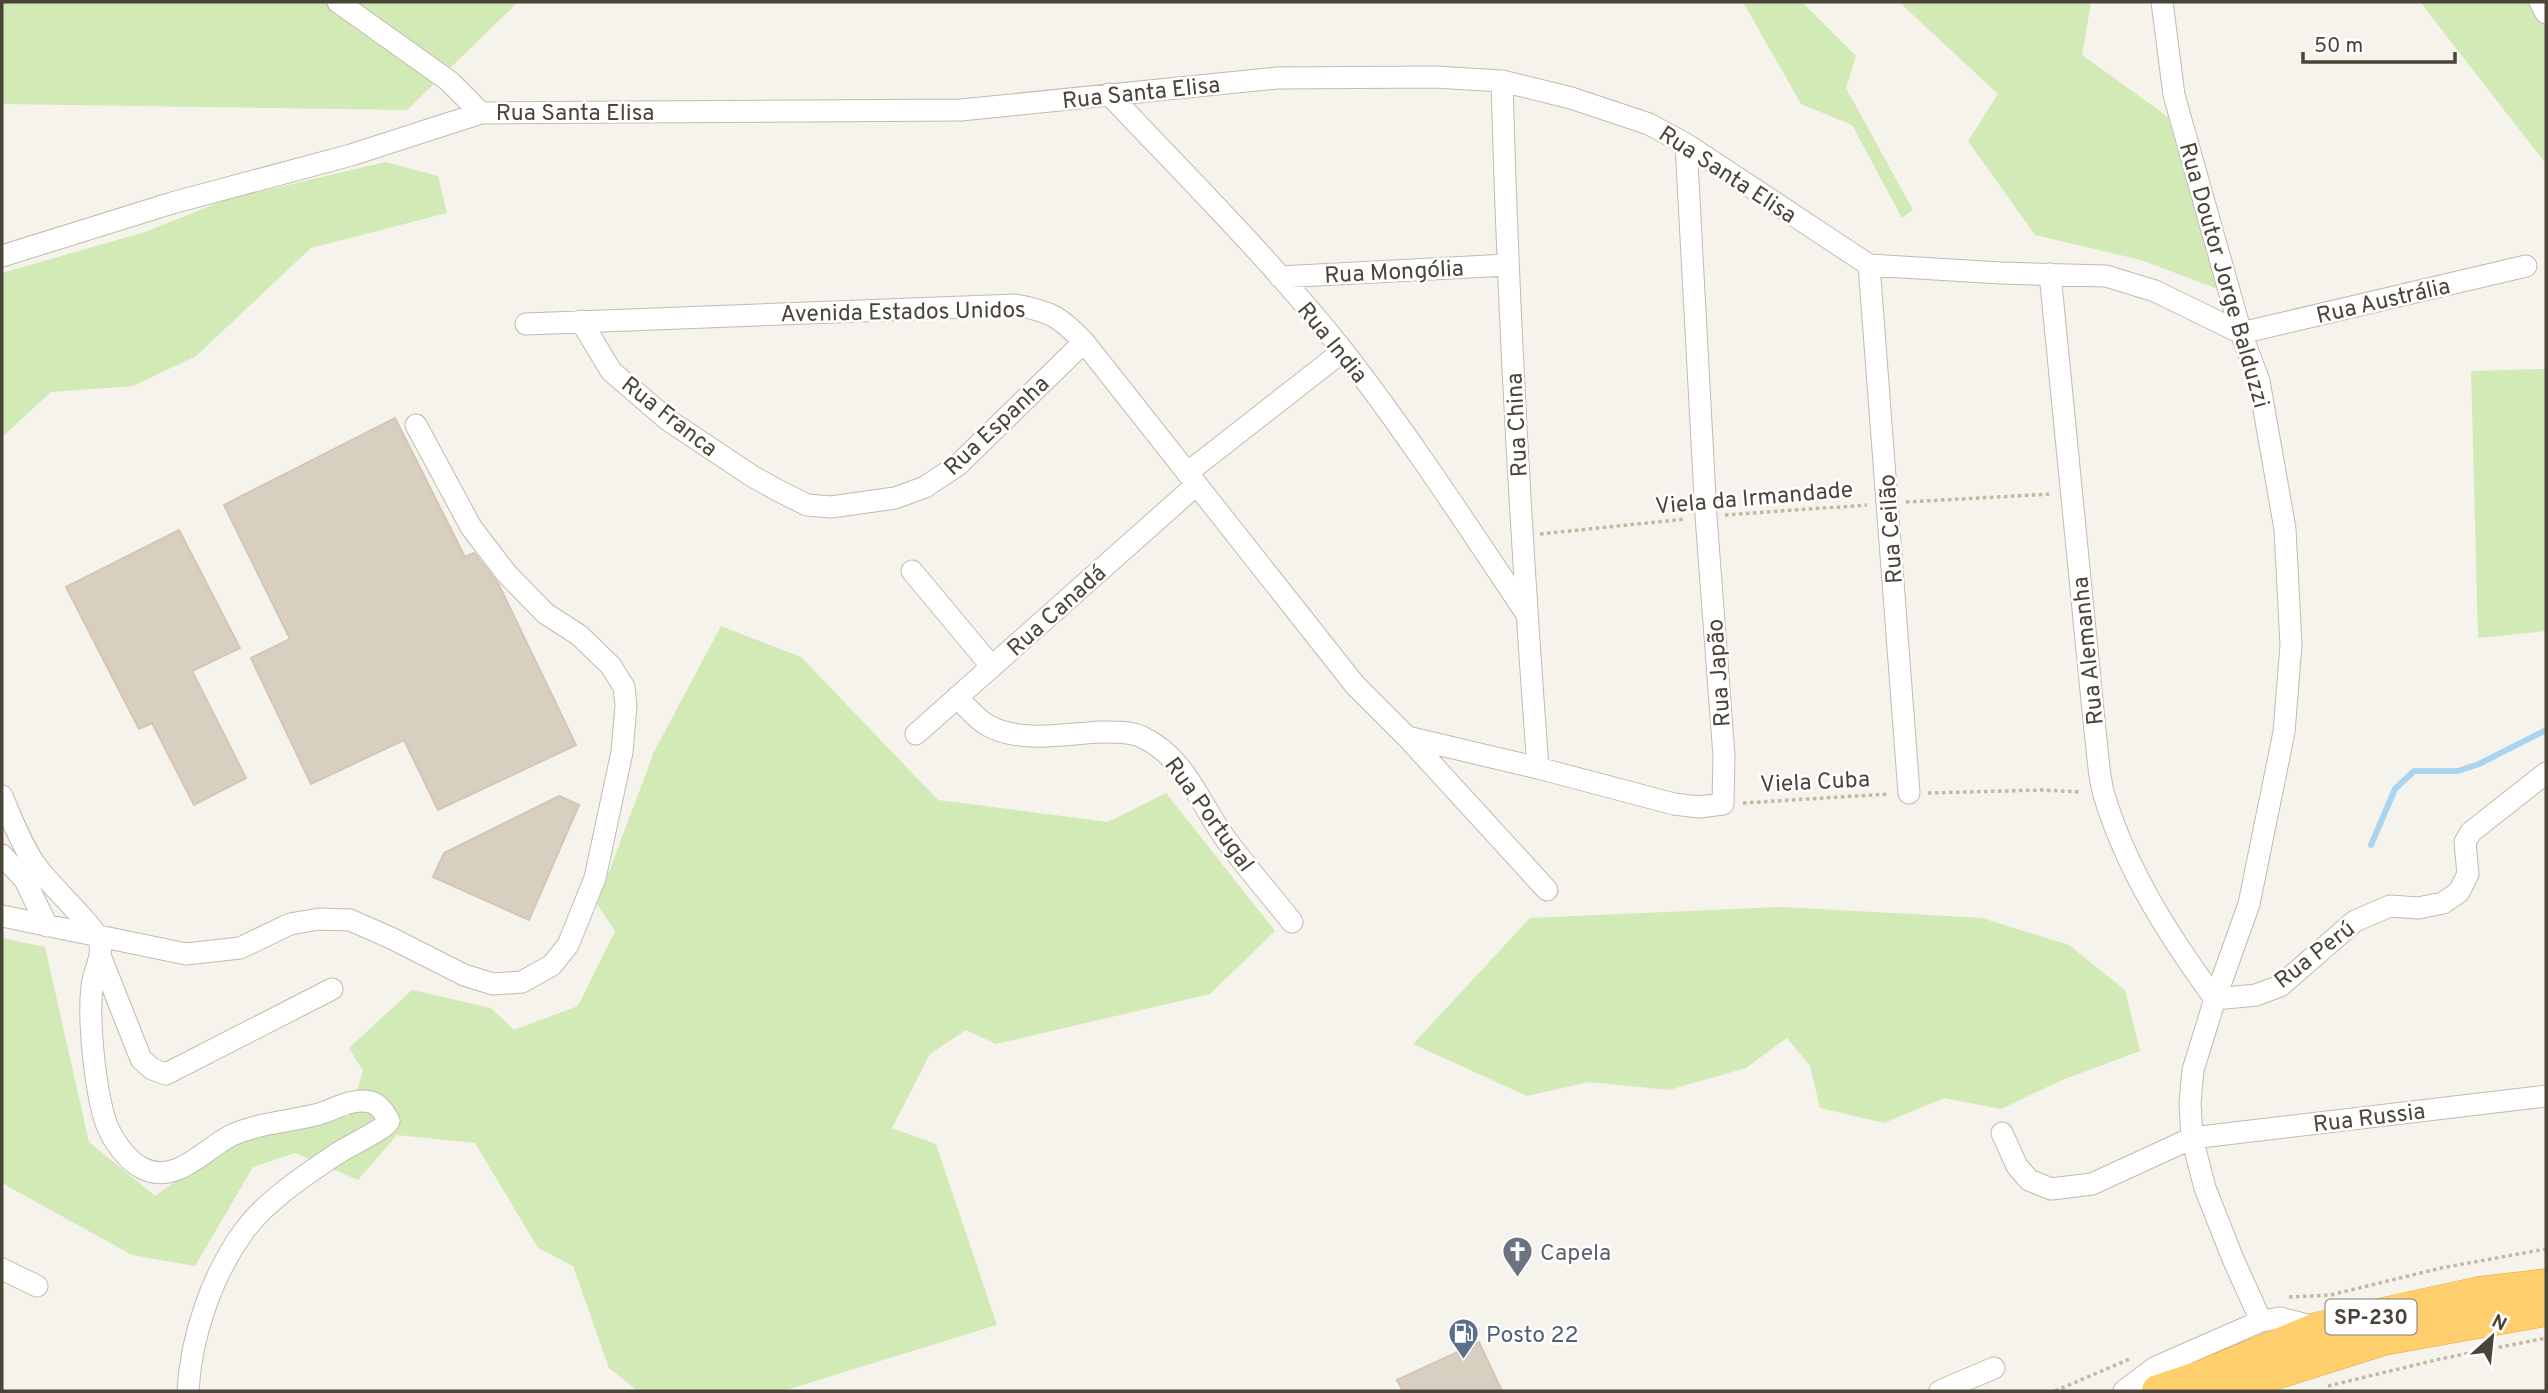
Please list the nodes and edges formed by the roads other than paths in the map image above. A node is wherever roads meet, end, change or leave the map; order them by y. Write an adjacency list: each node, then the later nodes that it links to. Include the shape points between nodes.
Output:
1 (338, 2): 7 (street, via 449,80)
2 (2162, 2): 17 (street, Rua Doutor Jorge Balduzzi, via 2174,94)
3 (2540, 2): 4 (street)
4 (2546, 12)
5 (1502, 81): 6 (street, Rua Santa Elisa, via 1277,78); 8 (street, Rua Santa Elisa, via 1609,110); 10 (street, Rua China)
6 (1109, 94): 7 (street, Rua Santa Elisa, via 961,110); 14 (street, Rua India)
7 (481, 113): 9 (street, Rua Santa Elisa)
8 (1686, 144): 11 (street, Rua Santa Elisa); 29 (street, Rua Japão, via 1724,756 1723,804 1674,804)
9 (2, 256)
10 (1507, 265): 14 (street, Rua Mongólia); 24 (street, Rua China)
11 (1869, 265): 13 (street); 31 (street, Rua Ceilão)
12 (2526, 267): 17 (street, Rua Austrália)
13 (2050, 274): 17 (street, via 2106,276 2155,291); 40 (street, Rua Alemanha, via 2104,793 2150,902)
14 (1280, 277): 19 (street, Rua India)
15 (581, 321): 16 (street, Avenida Estados Unidos); 18 (street, Avenida Estados Unidos, via 1016,305 1063,321); 22 (street, Rua Franca, via 611,371 689,435)
16 (526, 324)
17 (2241, 333): 40 (street, Rua Doutor Jorge Balduzzi, via 2259,381 2285,529 2291,645 2284,732 2249,904)
18 (1084, 342): 21 (street, Avenida Estados Unidos); 22 (street, Rua Espanha, via 958,465 925,487 895,498 831,507 807,505)
19 (1343, 351): 21 (street, Rua Canadá); 24 (street, Rua India, via 1416,449)
20 (416, 425): 38 (street, via 471,527 506,573 547,614 579,635 611,666 624,687 622,752 598,866 568,945 552,965 522,982 493,984 464,975 350,920 290,924 240,948 186,954)
21 (1191, 479): 25 (street, Rua Canadá); 28 (street, Avenida Estados Unidos, via 1356,685)
22 (779, 491)
23 (912, 571): 25 (street)
24 (1527, 615): 29 (street, Rua China)
25 (992, 667): 26 (street, Rua Canadá)
26 (957, 697): 27 (street, Rua Canadá); 36 (street, Rua Portugal, via 986,725 1005,733 1111,732 1138,735 1157,745 1191,780 1226,839)
27 (916, 734)
28 (1407, 737): 29 (street); 34 (street)
29 (1538, 768)
30 (2546, 773): 40 (street, Rua Perú, via 2470,832 2465,842 2468,874 2459,892 2443,904 2390,906 2355,921 2280,986 2256,995)
31 (1909, 793)
32 (2, 796): 38 (street, via 36,866)
33 (2, 855): 37 (street, via 25,880)
34 (1547, 890)
35 (2, 916): 37 (street)
36 (1292, 922)
37 (47, 926): 38 (street)
38 (100, 948): 39 (street, via 141,1059 166,1074); 51 (street, via 91,1012 96,1069 107,1124 122,1150 142,1168 178,1170 231,1136 346,1104 372,1102 388,1121 289,1186 245,1229 213,1287)
39 (332, 989)
40 (2215, 999): 43 (street, Rua Doutor Jorge Balduzzi, via 2193,1070)
41 (2546, 1096): 43 (street, Rua Russia)
42 (2002, 1133): 43 (street, Rua Russia, via 2029,1180 2051,1189 2092,1184)
43 (2192, 1138): 48 (street, Rua Doutor Jorge Balduzzi, via 2233,1259)
44 (2, 1269): 46 (street)
45 (2546, 1285): 49 (highway, SP-230, via 2478,1293)
46 (37, 1286)
47 (2546, 1310): 55 (highway, SP-230, via 2384,1339)
48 (2259, 1314): 49 (street); 53 (street, via 2156,1367)
49 (2319, 1328): 54 (highway, SP-230)
50 (1994, 1368): 52 (street)
51 (188, 1391)
52 (1940, 1391)
53 (2124, 1391)
54 (2158, 1391)
55 (2220, 1391)

